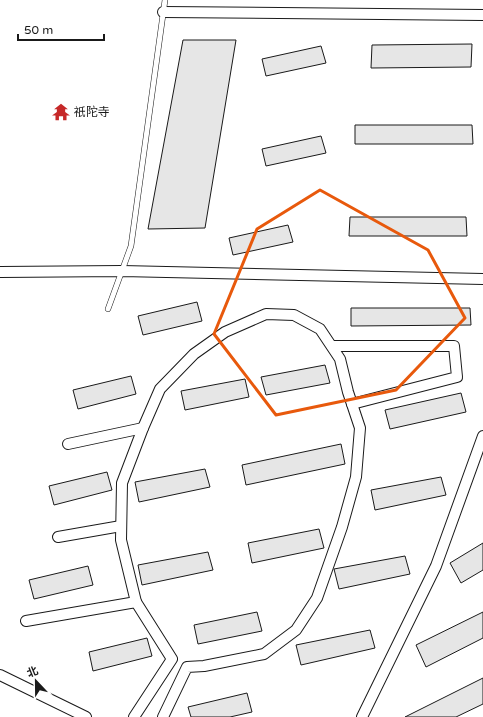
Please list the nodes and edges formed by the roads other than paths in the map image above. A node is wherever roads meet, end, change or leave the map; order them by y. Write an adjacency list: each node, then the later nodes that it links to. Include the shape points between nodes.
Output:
1 (165, 0): 2 (lane)
2 (163, 12): 3 (street); 4 (lane, via 131,246)
3 (483, 15)
4 (122, 271): 5 (street); 6 (street); 7 (lane)
5 (0, 272)
6 (483, 279)
7 (108, 309)
8 (332, 346): 9 (street, via 340,358); 9 (street, via 454,346 457,377); 10 (street, via 320,329 294,315 266,314 252,320 225,332 194,354 160,389)
9 (352, 404): 20 (street, via 360,428 356,477 342,527 317,598 296,630 264,654 187,667)
10 (143, 428): 12 (street); 13 (street, via 122,483)
11 (483, 436): 21 (street, via 436,566)
12 (68, 444)
13 (121, 526): 14 (street); 15 (street, via 121,540)
14 (58, 537)
15 (136, 602): 16 (street); 19 (street, via 172,659)
16 (26, 621)
17 (0, 675): 18 (street)
18 (86, 717)
19 (134, 717)
20 (163, 717)
21 (362, 717)

